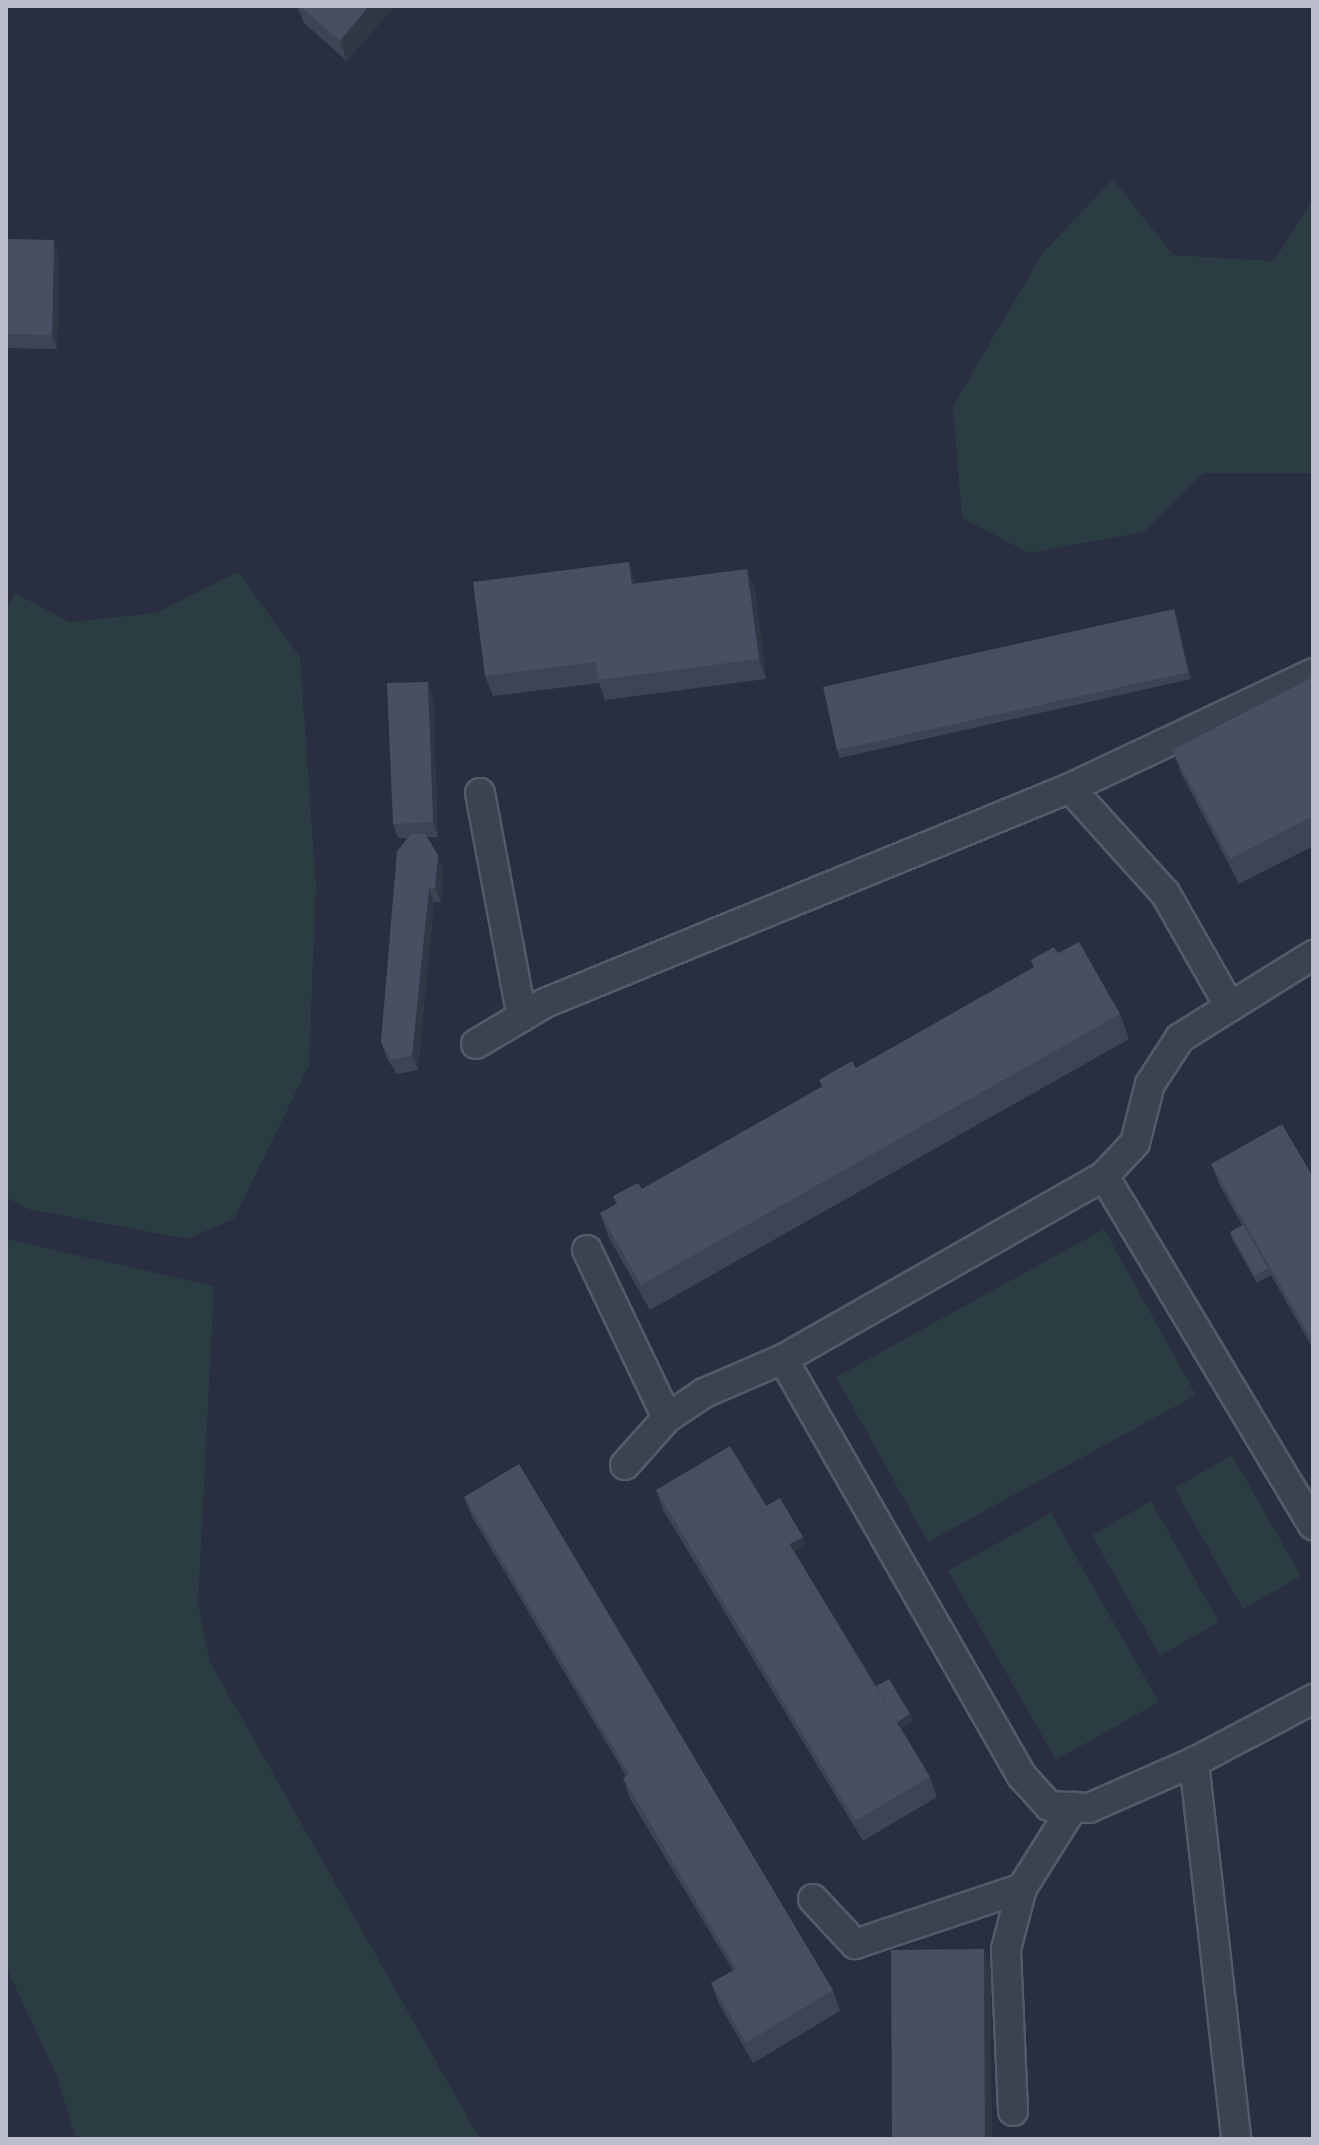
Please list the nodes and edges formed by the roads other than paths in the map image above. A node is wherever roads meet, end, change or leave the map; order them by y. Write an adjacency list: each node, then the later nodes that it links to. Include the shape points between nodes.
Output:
1 (1313, 673): 2 (lane)
2 (1070, 788): 5 (lane, via 1165,893); 6 (lane)
3 (480, 793): 6 (lane)
4 (1313, 955): 5 (lane)
5 (1230, 1007): 8 (lane, via 1180,1038 1150,1084 1135,1143)
6 (522, 1017): 7 (lane)
7 (476, 1044)
8 (1104, 1176): 10 (lane); 13 (lane)
9 (587, 1250): 11 (lane)
10 (783, 1359): 11 (lane, via 704,1393); 16 (lane, via 1022,1776 1049,1806)
11 (667, 1418): 12 (lane)
12 (625, 1465)
13 (1313, 1525)
14 (1313, 1699): 15 (lane)
15 (1194, 1762): 16 (lane, via 1089,1808); 20 (lane)
16 (1073, 1807): 17 (lane)
17 (1022, 1888): 18 (lane, via 855,1944); 19 (lane, via 1006,1949)
18 (813, 1899)
19 (1013, 2111)
20 (1236, 2139)

